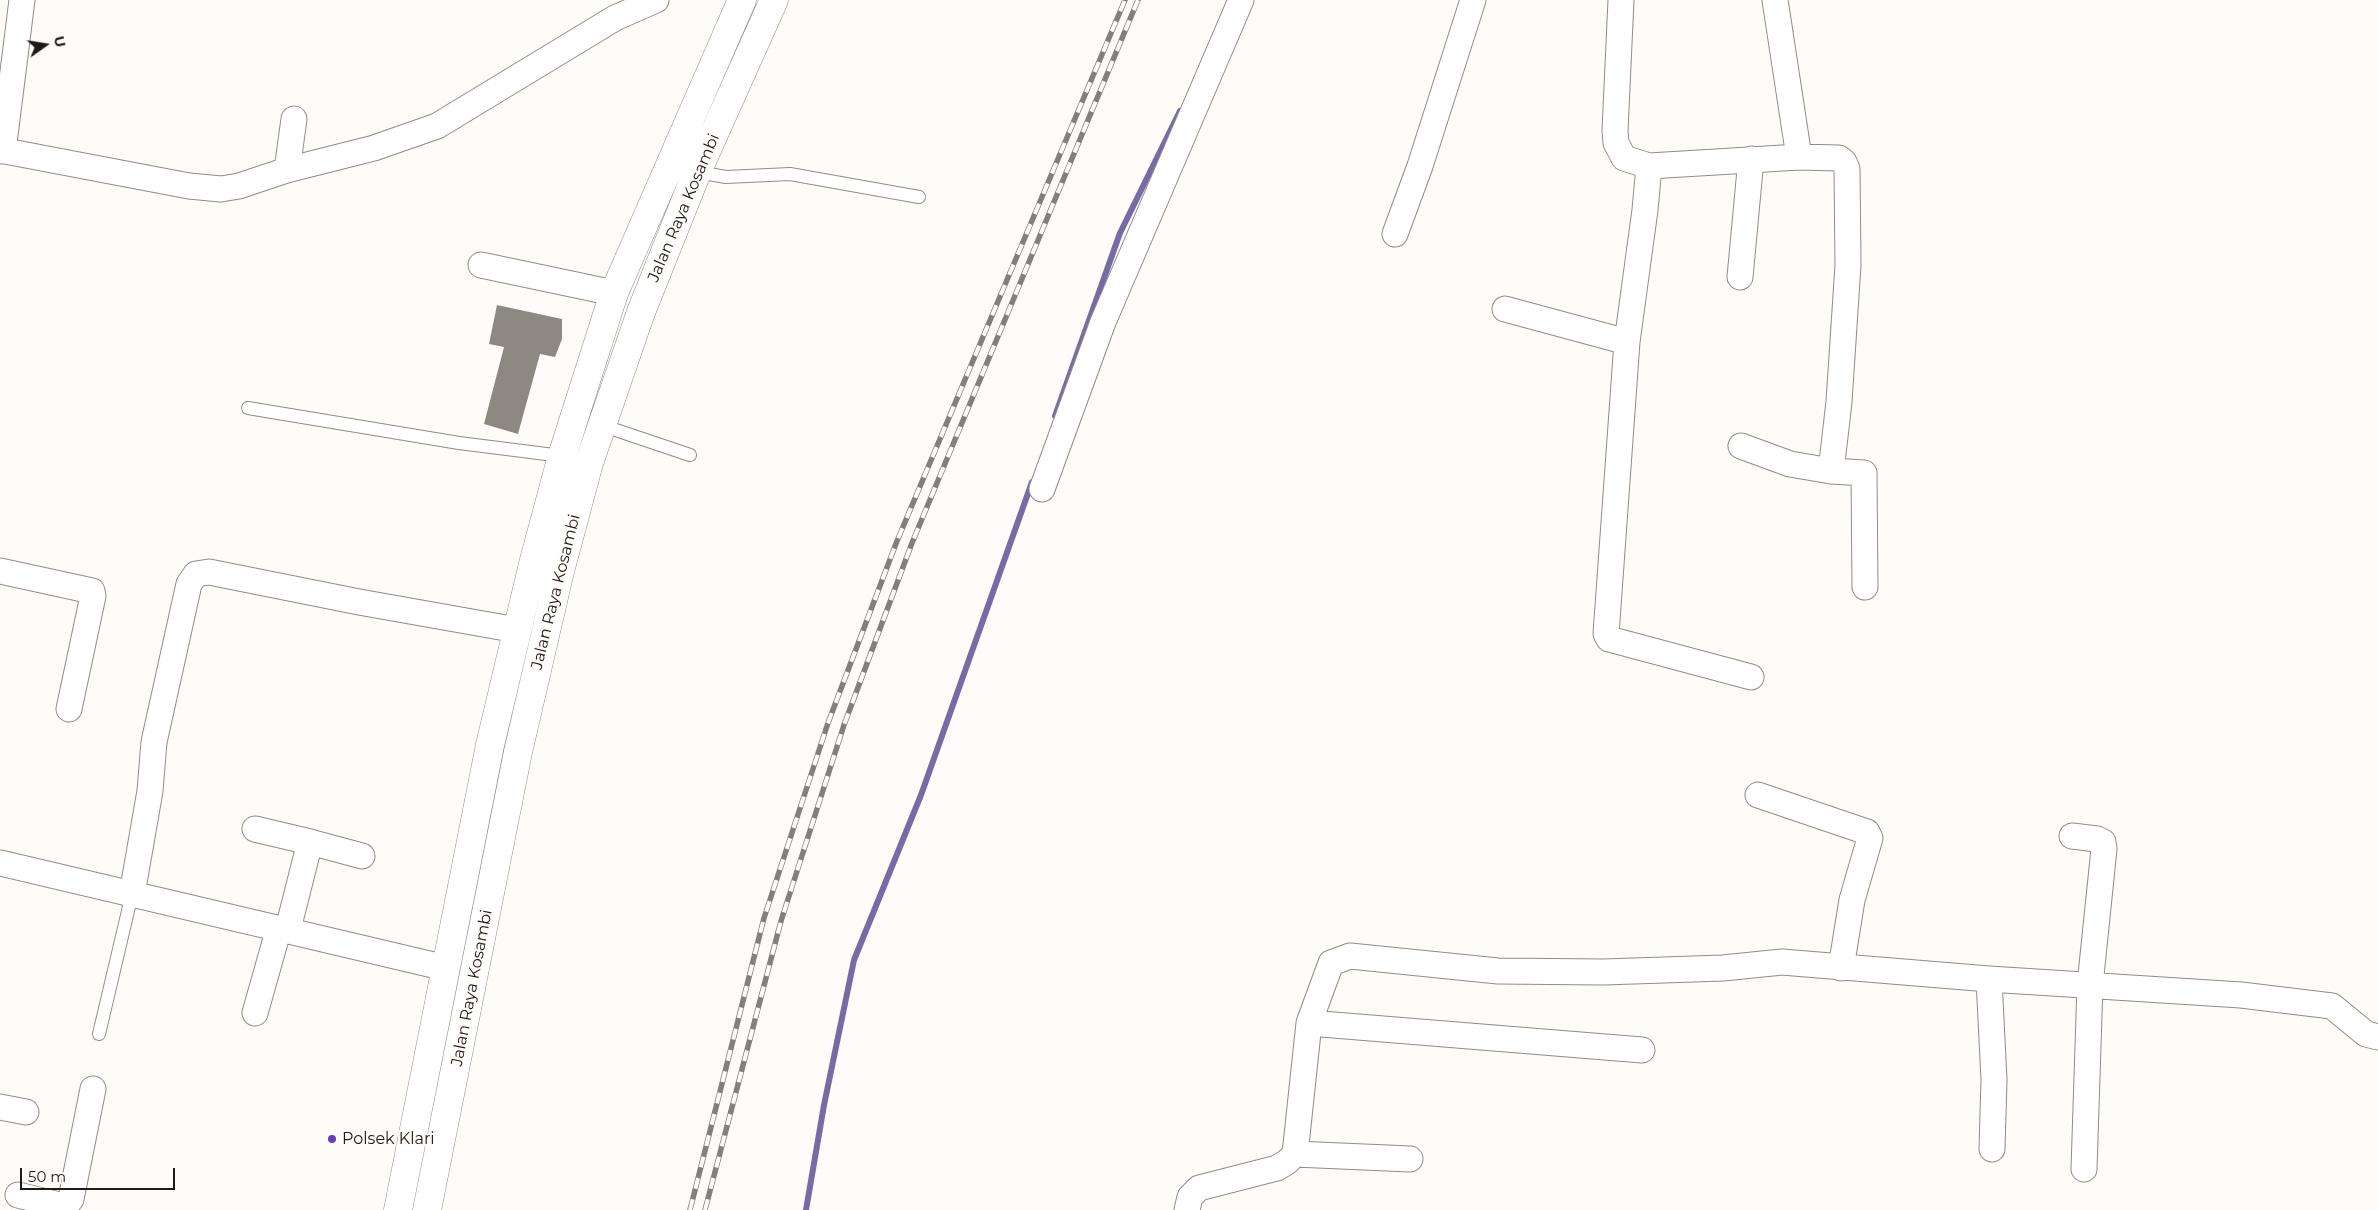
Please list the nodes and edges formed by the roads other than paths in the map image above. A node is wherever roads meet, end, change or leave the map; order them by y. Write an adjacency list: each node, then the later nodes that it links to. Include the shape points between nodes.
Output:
1 (22, 0): 10 (street)
2 (656, 0): 14 (street, via 615,18 436,126 374,148)
3 (742, 0): 20 (highway, Jalan Raya Kosambi)
4 (774, 0): 15 (highway, Jalan Raya Kosambi)
5 (1241, 0): 29 (street, via 1102,322)
6 (1473, 0): 17 (street)
7 (1621, 0): 13 (street, via 1614,131 1624,158)
8 (1775, 0): 11 (street)
9 (294, 119): 14 (street)
10 (1, 150): 14 (street, via 206,188 239,186)
11 (1799, 157): 12 (street); 28 (street, via 1839,158 1847,169 1848,265)
12 (1751, 159): 13 (street); 19 (street)
13 (1649, 166): 22 (street)
14 (287, 170)
15 (697, 172): 16 (lane, via 726,177 790,174); 24 (highway, Jalan Raya Kosambi, via 641,312)
16 (919, 197)
17 (1395, 234)
18 (481, 265): 20 (street)
19 (1740, 277)
20 (614, 293): 27 (highway, Jalan Raya Kosambi)
21 (1505, 310): 22 (street)
22 (1627, 342): 33 (street, via 1606,634 1609,639)
23 (248, 408): 27 (lane)
24 (601, 425): 26 (lane); 61 (highway, Jalan Raya Kosambi, via 560,571 518,752)
25 (1740, 446): 28 (street, via 1790,464)
26 (690, 455)
27 (562, 456): 32 (highway, Jalan Raya Kosambi)
28 (1831, 471): 31 (street, via 1860,471 1866,476)
29 (1042, 489)
30 (0, 571): 34 (street, via 92,591)
31 (1865, 587)
32 (517, 630): 41 (street, via 209,572 196,574 189,584 154,742 150,791); 43 (highway, Jalan Raya Kosambi, via 490,745)
33 (1751, 677)
34 (69, 709)
35 (1758, 795): 44 (street, via 1867,832 1870,838 1852,900)
36 (255, 829): 38 (street)
37 (2072, 836): 46 (street, via 2097,839 2103,842 2104,849)
38 (310, 842): 39 (street); 42 (street)
39 (362, 856)
40 (0, 863): 41 (street)
41 (132, 894): 42 (street); 49 (lane)
42 (284, 929): 43 (street); 47 (street)
43 (446, 968): 60 (highway, Jalan Raya Kosambi)
44 (1841, 968): 45 (street); 48 (street, via 1782,962 1722,968 1604,972 1498,971 1350,956 1331,963)
45 (1989, 979): 46 (street); 55 (street, via 1994,1080)
46 (2090, 985): 50 (street, via 2241,995 2332,1006 2366,1034); 58 (street)
47 (255, 1013)
48 (1309, 1023): 51 (street); 56 (street)
49 (99, 1034)
50 (2378, 1037)
51 (1642, 1050)
52 (94, 1089): 59 (street, via 68,1204)
53 (0, 1107): 54 (street)
54 (26, 1112)
55 (1992, 1149)
56 (1294, 1154): 57 (street); 62 (street, via 1277,1168 1199,1188 1190,1197)
57 (1410, 1158)
58 (2084, 1169)
59 (11, 1199)
60 (398, 1210)
61 (427, 1210)
62 (1187, 1210)

